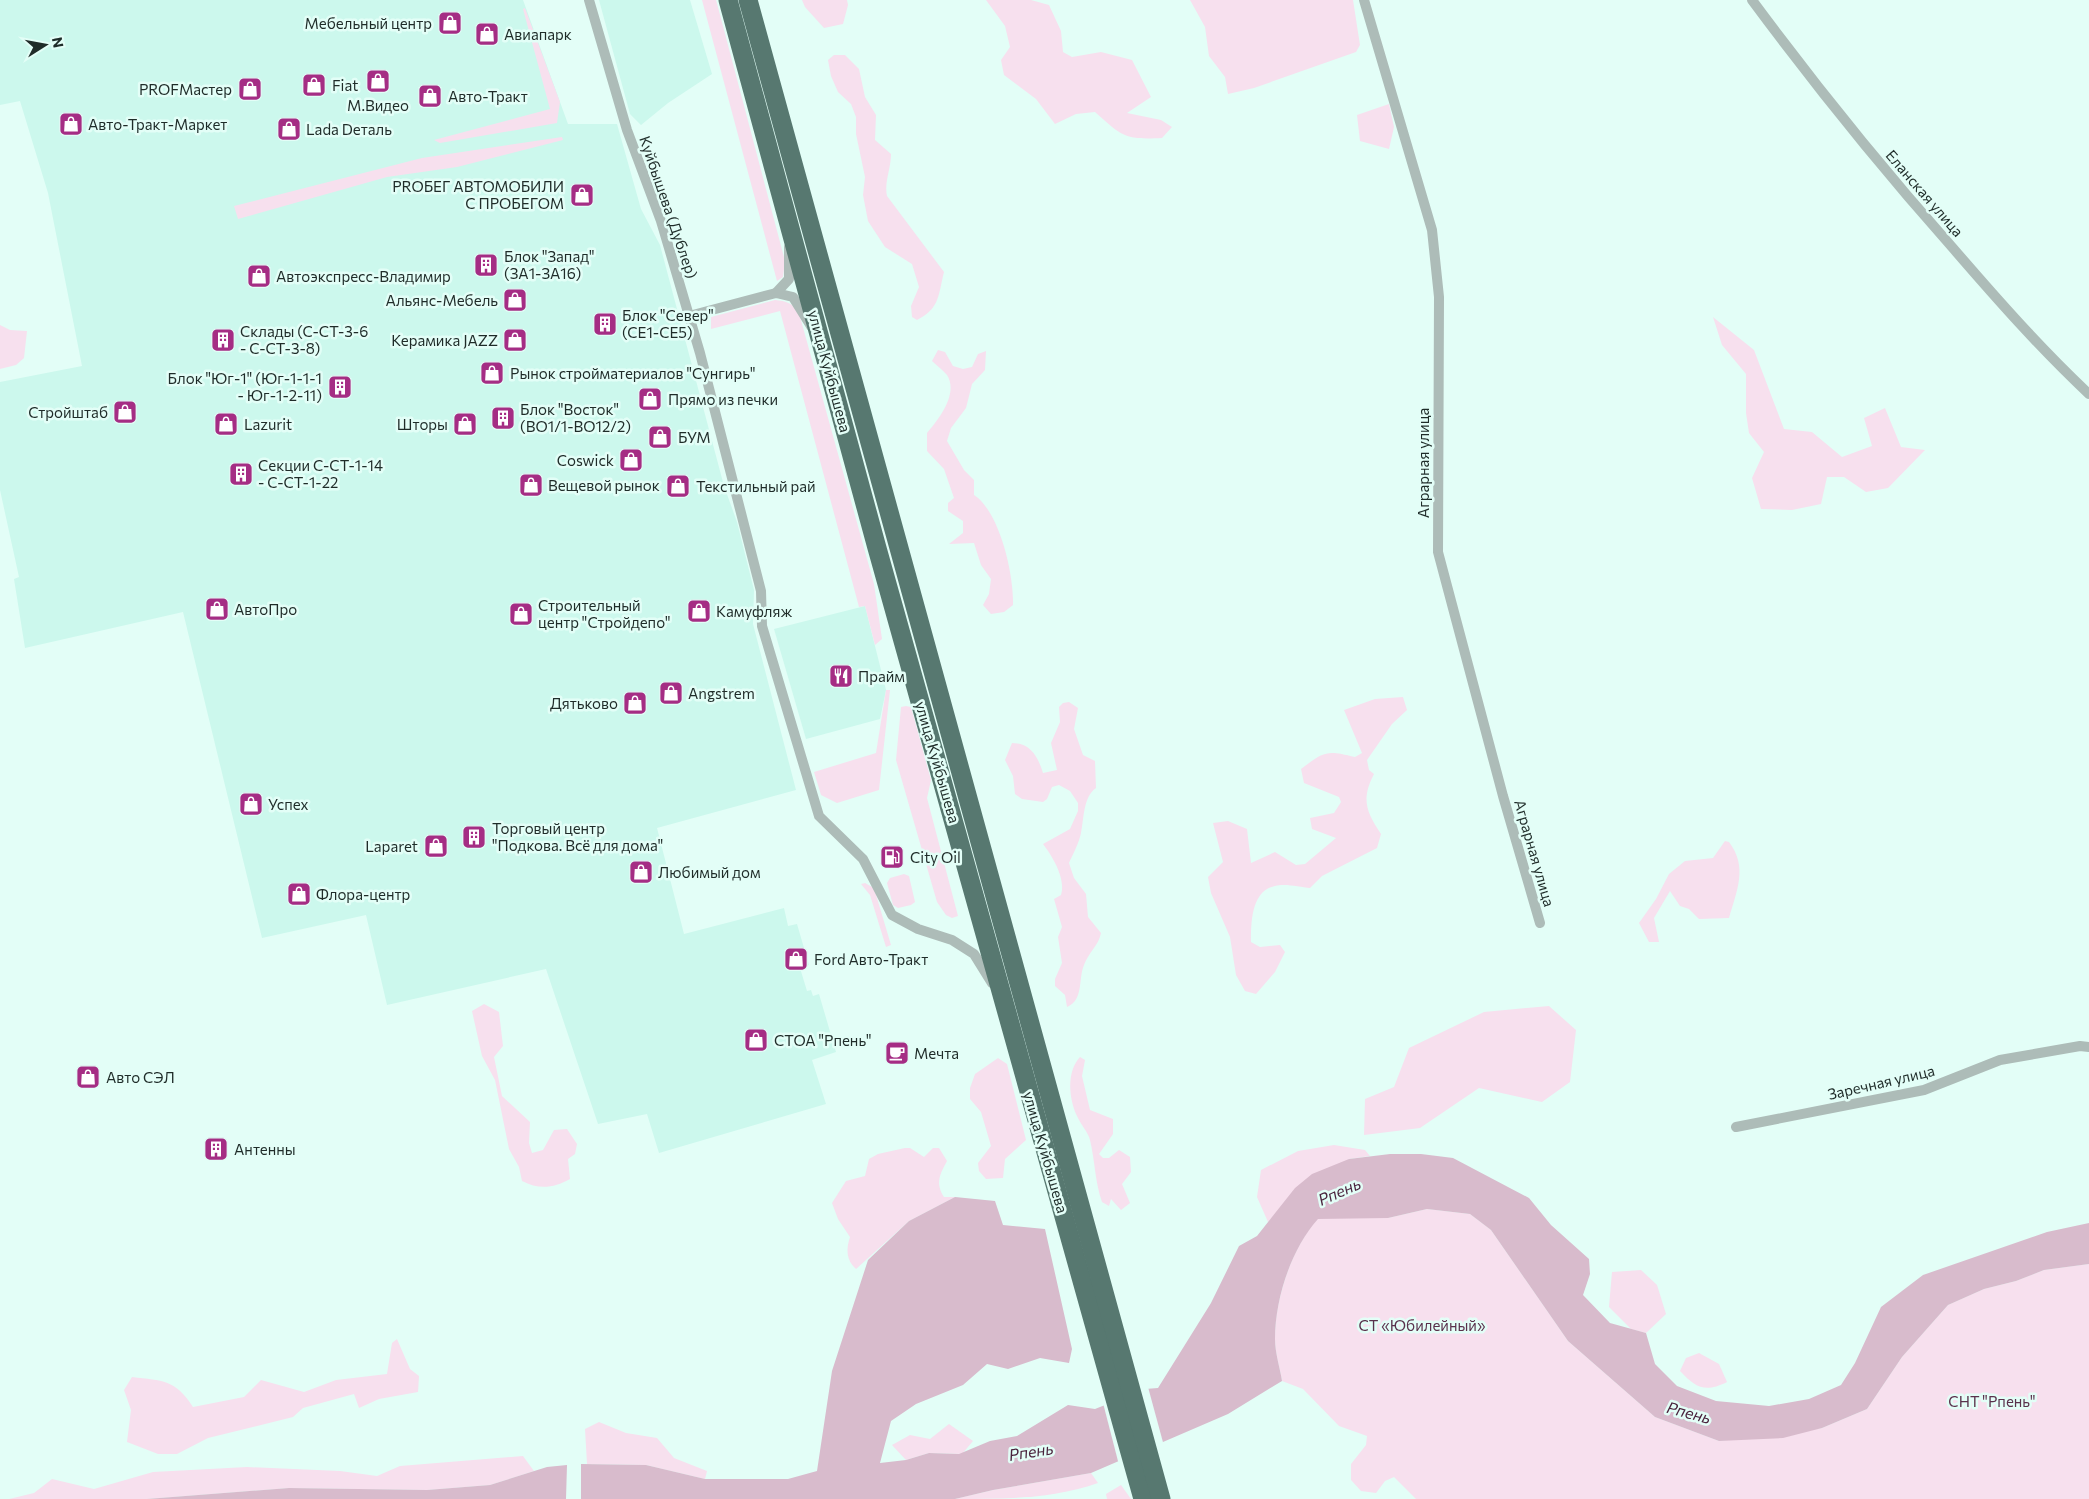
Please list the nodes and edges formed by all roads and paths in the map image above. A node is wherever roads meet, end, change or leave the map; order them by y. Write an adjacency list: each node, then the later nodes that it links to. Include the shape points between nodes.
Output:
1 (589, 0): 8 (street, Куйбышева (Дублер), via 627,130 661,221)
2 (728, 0): 6 (highway, улица Куйбышева)
3 (748, 0): 15 (highway, улица Куйбышева)
4 (1364, 0): 11 (street, Аграрная улица, via 1432,230 1439,297 1438,552 1500,788)
5 (1752, 0): 10 (street, Еланская улица, via 1901,189 2044,351)
6 (785, 208): 7 (street, via 789,279); 9 (highway, улица Куйбышева)
7 (776, 293): 8 (street); 9 (street, via 793,297 812,328)
8 (689, 316): 12 (street, Куйбышева (Дублер), via 761,591 762,626 819,816 863,859 892,915 918,929 944,936 974,954 990,978)
9 (830, 370): 12 (highway, улица Куйбышева)
10 (2089, 394)
11 (1540, 923)
12 (1012, 1033): 15 (highway, улица Куйбышева)
13 (2089, 1047): 14 (street, Заречная улица, via 2000,1060 1924,1090)
14 (1736, 1127)
15 (1120, 1376): 16 (highway)
16 (1144, 1470): 17 (highway); 18 (highway)
17 (1143, 1499)
18 (1162, 1499)

